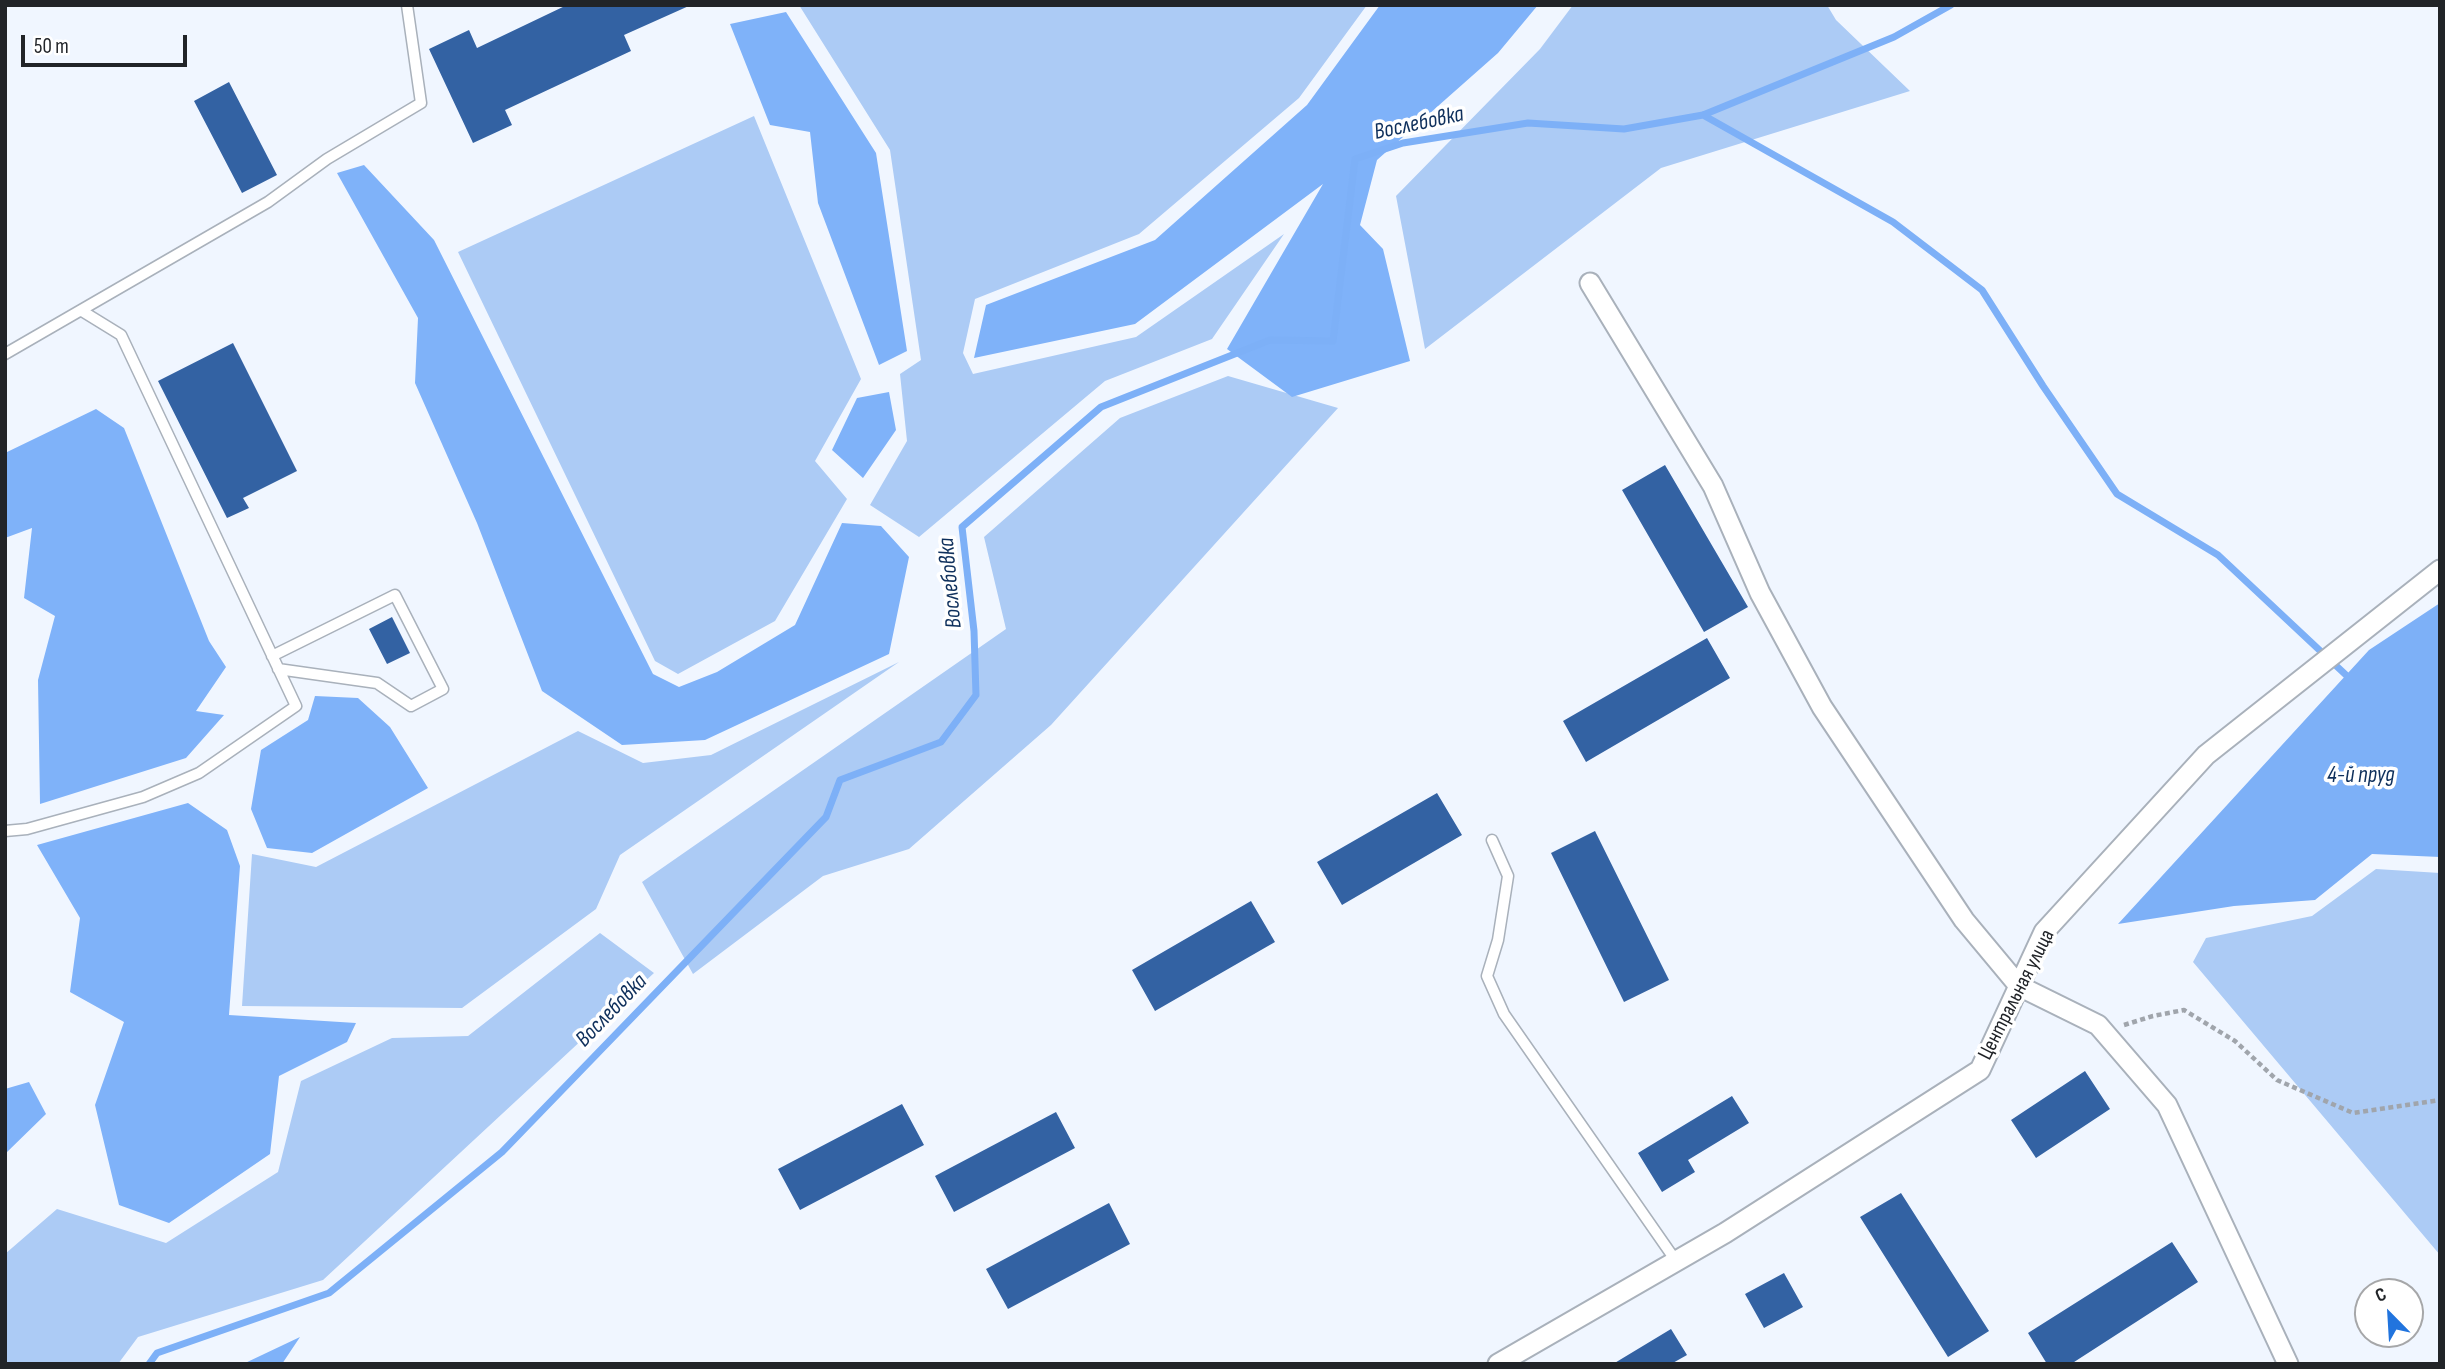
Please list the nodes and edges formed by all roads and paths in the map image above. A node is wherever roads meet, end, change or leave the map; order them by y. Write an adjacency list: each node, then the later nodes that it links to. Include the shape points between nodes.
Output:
1 (407, 5): 3 (lane, via 421,103 327,159 268,202)
2 (1590, 283): 10 (street, via 1713,486 1760,593 1822,707 1964,920)
3 (82, 311): 4 (lane); 6 (lane, via 121,335)
4 (5, 354)
5 (2440, 570): 10 (street, Центральная улица, via 2206,755 2044,932)
6 (272, 656): 7 (lane); 7 (lane, via 395,594 443,689 411,706 377,683)
7 (278, 669): 8 (lane, via 296,706 199,773 143,797)
8 (5, 831)
9 (1492, 840): 13 (lane, via 1508,876 1487,976 1504,1014)
10 (2019, 986): 11 (street); 13 (street, Центральная улица, via 1980,1070)
11 (2098, 1026): 12 (path, via 2121,1026 2184,1010 2235,1041 2277,1080 2353,1113); 15 (street, via 2168,1105)
12 (2440, 1100)
13 (1676, 1261): 14 (street, Центральная улица)
14 (1498, 1364)
15 (2288, 1364)

